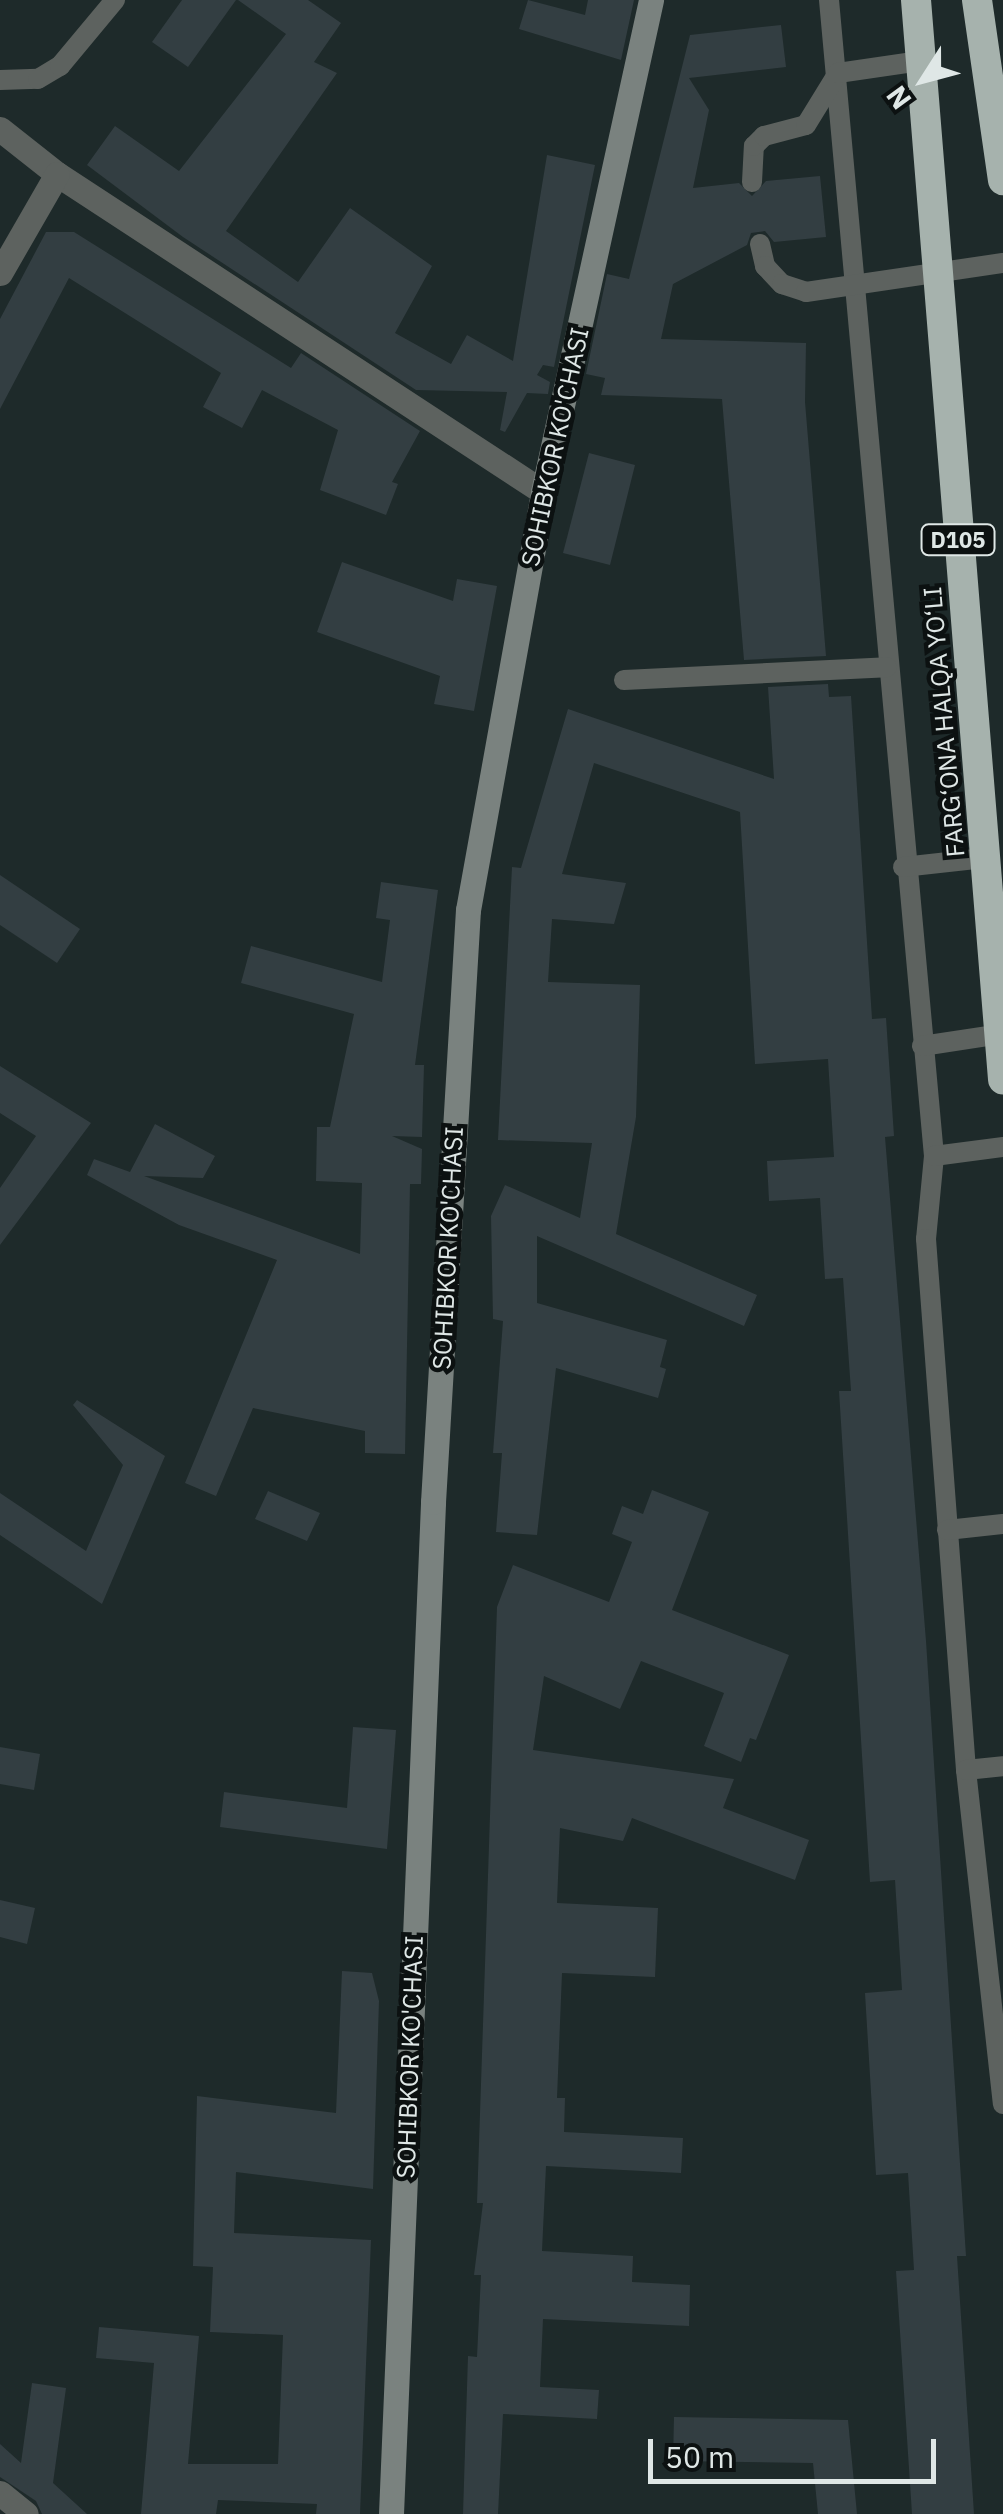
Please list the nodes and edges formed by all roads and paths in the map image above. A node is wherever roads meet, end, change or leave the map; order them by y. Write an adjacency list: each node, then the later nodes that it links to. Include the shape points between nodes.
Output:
1 (116, 0): 8 (lane, via 60,66 38,79)
2 (651, 0): 18 (street, SOHIBKOR KO'CHASI)
3 (829, 0): 7 (lane)
4 (916, 0): 6 (highway, FARG‘ONA HALQA YO‘LI / D105)
5 (977, 0): 11 (highway)
6 (920, 61): 7 (lane); 15 (highway, FARG‘ONA HALQA YO‘LI / D105)
7 (838, 73): 12 (lane, via 806,125 764,136 754,146); 17 (lane)
8 (0, 80)
9 (0, 129): 10 (street)
10 (57, 174): 16 (street); 18 (street)
11 (1003, 180)
12 (752, 182)
13 (760, 244): 17 (lane, via 766,266 782,284 806,292)
14 (1003, 263): 15 (lane)
15 (936, 272): 17 (lane); 21 (highway, FARG‘ONA HALQA YO‘LI / D105)
16 (0, 274)
17 (858, 284): 19 (lane)
18 (543, 492): 35 (street, SOHIBKOR KO'CHASI, via 468,910 433,1502)
19 (888, 668): 20 (lane); 22 (lane)
20 (624, 680)
21 (986, 858): 22 (lane); 23 (highway, FARG‘ONA HALQA YO‘LI / D105)
22 (903, 867): 24 (lane)
23 (1000, 1034): 24 (lane); 25 (highway, FARG‘ONA HALQA YO‘LI / D105)
24 (922, 1046): 27 (lane)
25 (1003, 1079)
26 (1003, 1147): 27 (lane)
27 (934, 1156): 29 (lane, via 926,1239)
28 (1003, 1524): 29 (lane)
29 (948, 1530): 31 (lane)
30 (1003, 1766): 31 (lane)
31 (966, 1770): 32 (lane)
32 (1003, 2104)
33 (0, 2493): 34 (street)
34 (26, 2514)
35 (390, 2514)

